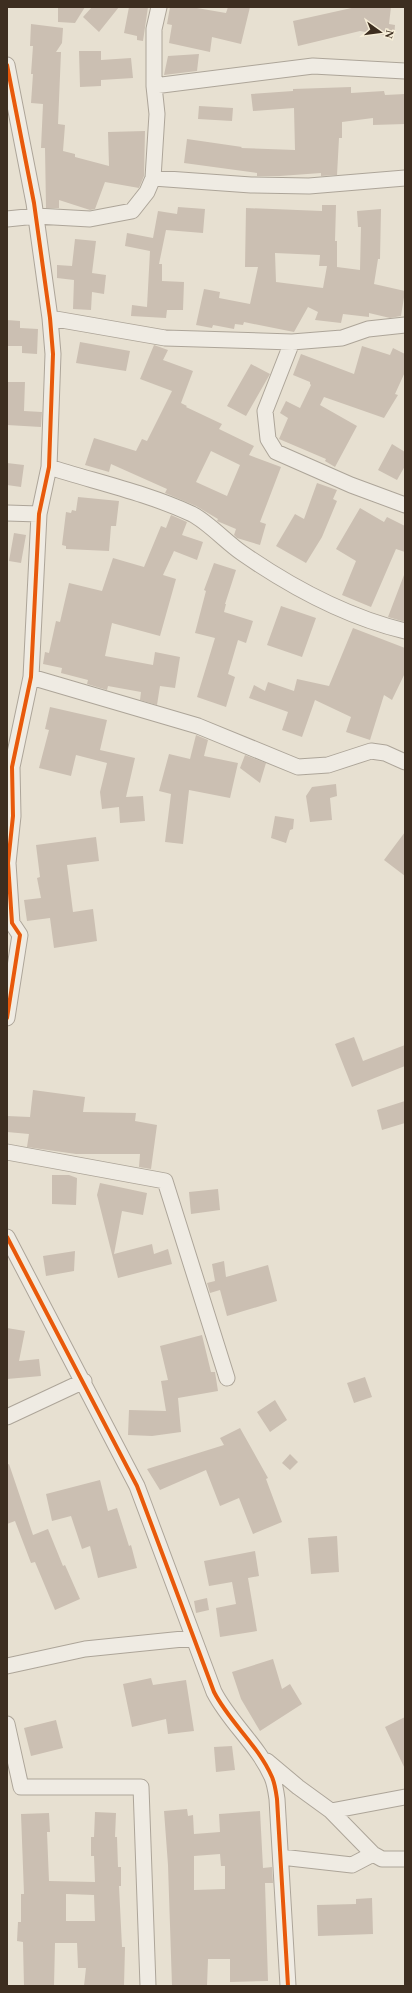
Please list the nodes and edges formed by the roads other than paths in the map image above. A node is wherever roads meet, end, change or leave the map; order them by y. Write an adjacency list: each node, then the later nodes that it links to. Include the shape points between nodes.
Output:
1 (159, 7): 4 (street, via 154,30)
2 (7, 65): 7 (street)
3 (405, 71): 4 (street, via 313,66)
4 (154, 86): 5 (street, via 157,114)
5 (153, 178): 6 (street, via 301,186); 7 (street, via 147,192 132,211 90,219)
6 (405, 178)
7 (36, 216): 8 (street); 9 (street)
8 (7, 219)
9 (50, 318): 11 (street, via 165,338); 12 (street, via 53,354)
10 (405, 325): 11 (street, via 368,329 342,338)
11 (292, 342): 13 (street, via 265,411 268,438 276,452 351,486)
12 (48, 467): 15 (street); 16 (street, via 152,499 194,515 236,549 280,579 379,625)
13 (405, 505)
14 (7, 513): 15 (street)
15 (39, 514): 17 (street)
16 (405, 631)
17 (31, 677): 18 (street, via 198,726 298,767 328,764 371,751 385,753); 19 (street, via 12,768 13,816 8,863 12,923 20,935)
18 (405, 762)
19 (7, 1018)
20 (7, 1152): 22 (street, via 165,1181)
21 (7, 1237): 23 (street)
22 (227, 1378)
23 (84, 1382): 24 (street); 25 (street, via 137,1486)
24 (7, 1417)
25 (193, 1638): 26 (street, via 85,1649); 28 (street, via 223,1709)
26 (7, 1666)
27 (7, 1724): 34 (street, via 21,1787 141,1787)
28 (260, 1756): 30 (street); 32 (street, via 273,1778)
29 (405, 1797): 30 (street)
30 (331, 1810): 31 (street)
31 (373, 1854): 32 (street, via 352,1865); 33 (street, via 382,1859)
32 (281, 1856): 35 (street)
33 (405, 1859)
34 (148, 1986)
35 (288, 1986)

